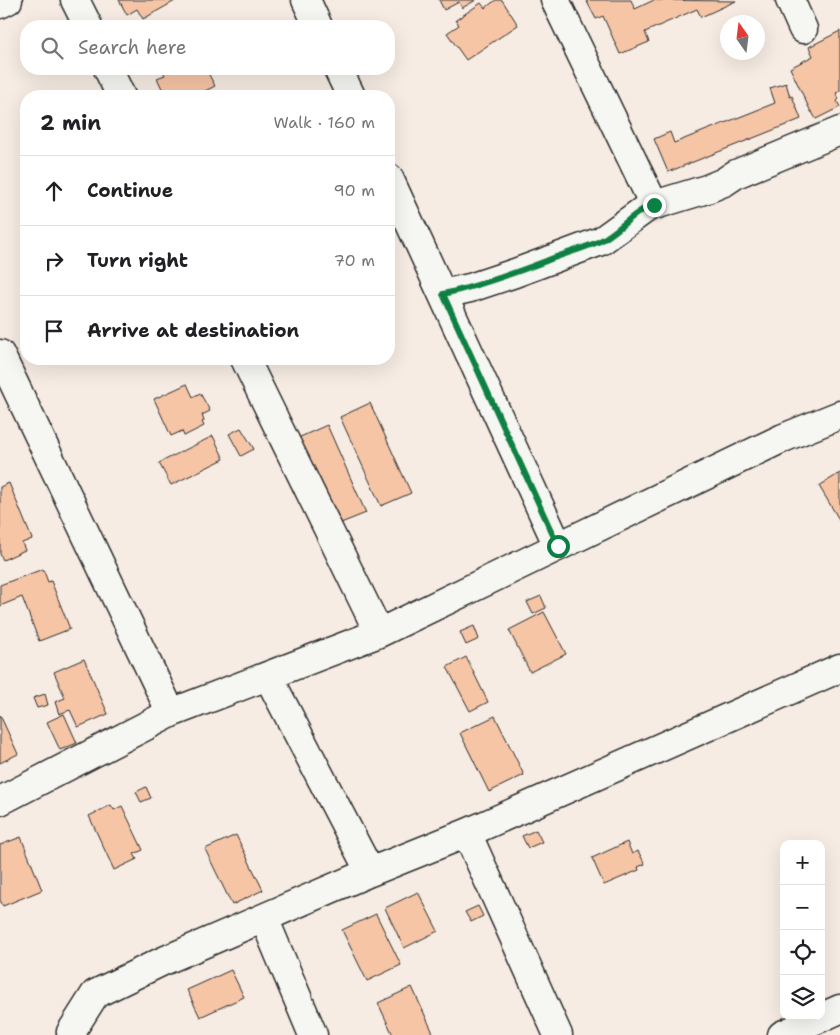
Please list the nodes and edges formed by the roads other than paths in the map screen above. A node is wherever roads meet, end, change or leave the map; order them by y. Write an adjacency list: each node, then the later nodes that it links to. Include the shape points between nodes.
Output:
1 (8, 0): 6 (street)
2 (75, 0): 7 (street)
3 (306, 0): 8 (street)
4 (556, 0): 16 (street)
5 (790, 0): 9 (street)
6 (0, 4)
7 (85, 20)
8 (315, 20)
9 (803, 29)
10 (111, 75): 12 (street)
11 (341, 75): 13 (street)
12 (118, 90)
13 (348, 90)
14 (840, 131): 16 (street, via 715,185)
15 (395, 191): 17 (street)
16 (654, 205): 17 (street, via 641,210 601,241 515,273)
17 (443, 294): 21 (street)
18 (0, 354): 25 (street)
19 (248, 365): 22 (street)
20 (840, 415): 21 (street, via 783,438)
21 (558, 546): 22 (street)
22 (379, 633): 24 (street)
23 (840, 668): 27 (street)
24 (268, 676): 25 (street); 28 (street)
25 (171, 713): 26 (street)
26 (0, 801)
27 (467, 833): 28 (street); 33 (street)
28 (370, 872): 29 (street)
29 (264, 918): 31 (street, via 95,994 71,1032); 32 (street)
30 (840, 1009): 34 (street)
31 (73, 1035)
32 (313, 1035)
33 (558, 1035)
34 (782, 1035)

